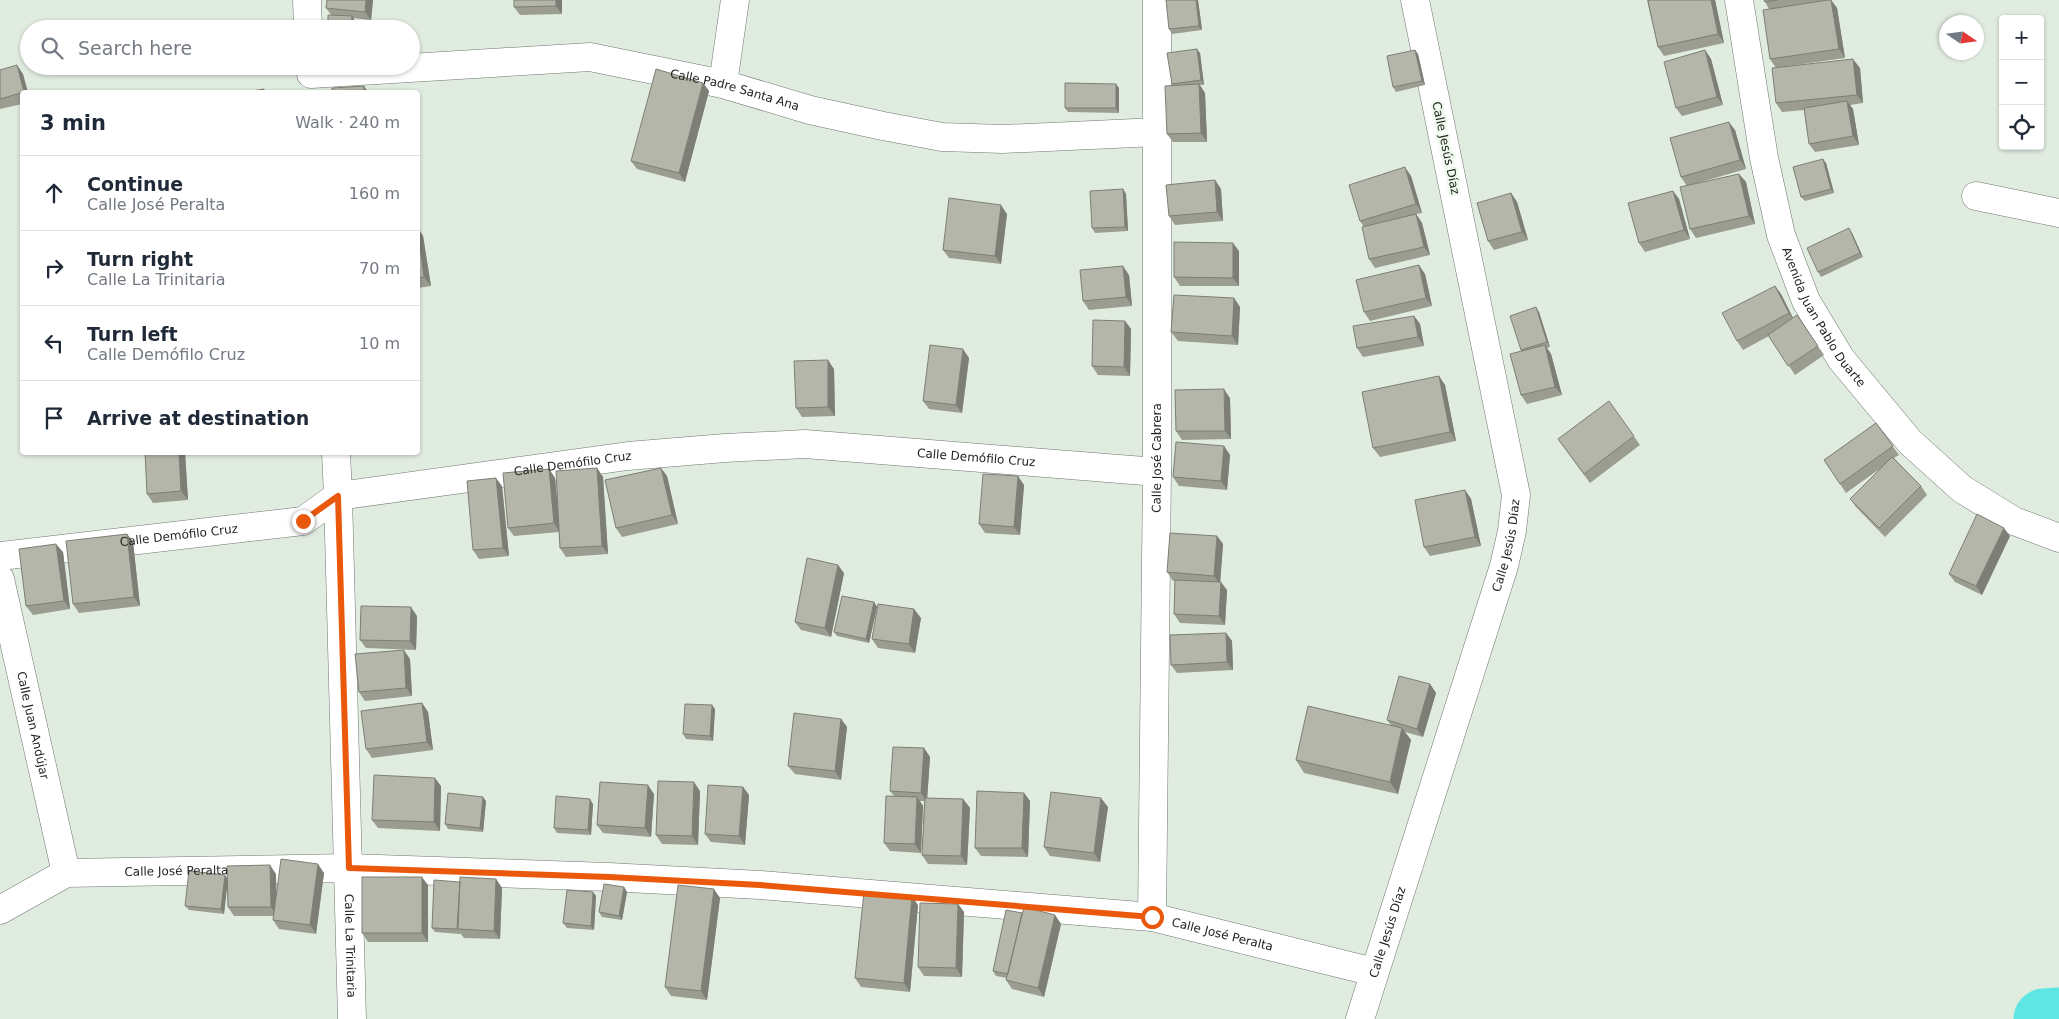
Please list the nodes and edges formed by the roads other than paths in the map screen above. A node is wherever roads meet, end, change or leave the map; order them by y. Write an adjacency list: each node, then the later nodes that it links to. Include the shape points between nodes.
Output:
1 (307, 0): 6 (street)
2 (736, 0): 10 (street)
3 (1157, 0): 11 (street, Calle José Cabrera)
4 (1415, 0): 24 (street, Calle Jesús Díaz, via 1516,495 1504,566)
5 (1739, 0): 17 (street, Avenida Juan Pablo Duarte, via 1764,158 1781,235 1806,301 1841,359 1910,442 1962,489 2014,521)
6 (308, 20)
7 (420, 69): 10 (street, Calle Padre Santa Ana, via 590,56)
8 (338, 75): 9 (street, Calle Padre Santa Ana)
9 (311, 77)
10 (723, 84): 11 (street, Calle Padre Santa Ana, via 810,110 942,137 1003,139)
11 (1157, 132): 15 (street, Calle José Cabrera)
12 (1976, 196): 13 (street)
13 (2059, 213)
14 (336, 455): 16 (street, Calle La Trinitaria)
15 (1156, 472): 16 (street, Calle Demófilo Cruz, via 805,444 628,456); 23 (street, Calle José Cabrera)
16 (338, 496): 18 (street, Calle Demófilo Cruz, via 303,521); 20 (street, Calle La Trinitaria)
17 (2059, 538)
18 (0, 556)
19 (0, 579): 21 (street, Calle Juan Andújar)
20 (349, 868): 21 (street, Calle José Peralta); 23 (street, Calle José Peralta, via 760,885); 25 (street, Calle La Trinitaria)
21 (66, 873): 22 (street, Calle José Peralta)
22 (0, 910)
23 (1152, 917): 24 (street, Calle José Peralta)
24 (1374, 972): 26 (street, Calle Jesús Díaz)
25 (352, 1019)
26 (1360, 1019)

